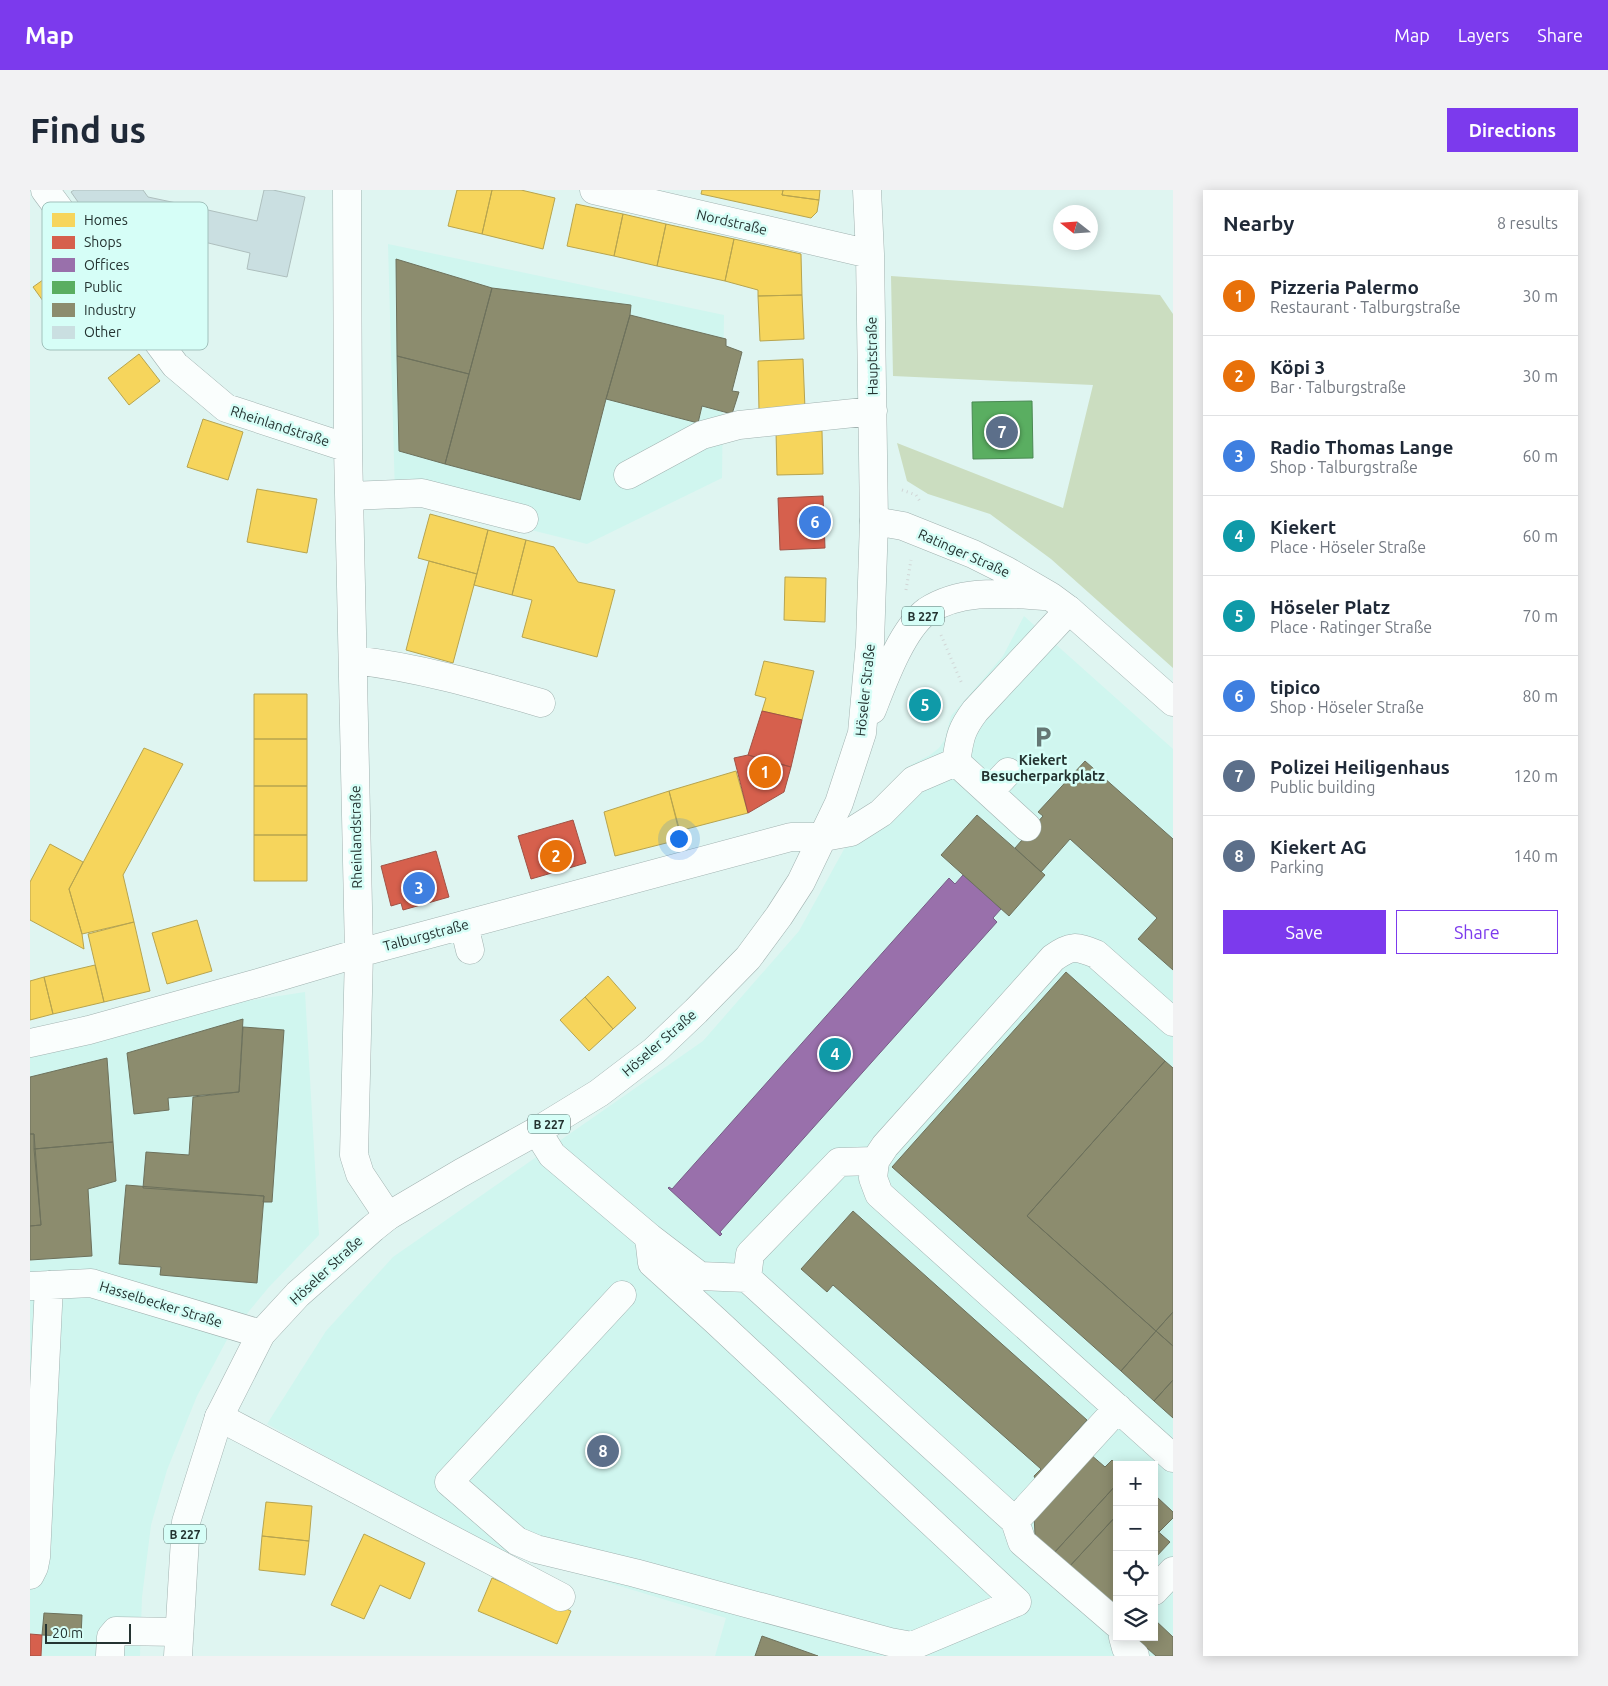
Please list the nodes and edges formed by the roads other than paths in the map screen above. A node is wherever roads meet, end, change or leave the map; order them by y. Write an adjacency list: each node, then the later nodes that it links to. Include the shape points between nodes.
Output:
1 (45, 190): 5 (street, Rheinlandstraße)
2 (347, 190): 9 (street, Rheinlandstraße)
3 (594, 190): 6 (street, Nordstraße)
4 (867, 190): 6 (street, Hauptstraße)
5 (54, 202)
6 (870, 254): 8 (street, Hauptstraße)
7 (163, 350): 9 (street, Rheinlandstraße, via 175,366 226,408)
8 (873, 411): 10 (street, via 739,425 702,435); 13 (street, Hauptstraße)
9 (348, 448): 11 (street, Rheinlandstraße)
10 (628, 475)
11 (350, 496): 12 (street, via 422,493); 15 (street, Rheinlandstraße)
12 (524, 519)
13 (874, 521): 14 (street, Ratinger Straße, via 903,526 973,554); 18 (street, Höseler Straße / B 227, via 870,643)
14 (1060, 603): 16 (street, Ratinger Straße); 18 (street, Ratinger Straße / B 227, via 998,594 975,595 947,601 926,612 895,655); 19 (street, via 964,725)
15 (353, 660): 17 (street, via 454,678); 24 (street, Rheinlandstraße)
16 (1173, 702)
17 (541, 703)
18 (862, 733): 23 (street, Höseler Straße / B 227)
19 (956, 762): 21 (street); 23 (street, Talburgstraße, via 914,780 875,819 851,832)
20 (1008, 772): 21 (street)
21 (989, 792): 22 (street)
22 (1028, 827)
23 (824, 837): 24 (street, Talburgstraße, via 791,838 467,938); 27 (street, Höseler Straße / B 227, via 801,882 748,958 654,1051 599,1093)
24 (359, 953): 26 (street, Talburgstraße); 29 (street, Rheinlandstraße, via 354,1155 360,1174)
25 (1173, 1022): 28 (street, via 1096,954 1080,948 1067,949 1053,958)
26 (30, 1043)
27 (537, 1131): 29 (street, Höseler Straße / B 227); 30 (street, via 552,1155)
28 (875, 1161): 31 (street, via 839,1162 750,1254); 35 (street, via 872,1178 879,1194)
29 (388, 1216): 34 (street, Höseler Straße / B 227, via 298,1294)
30 (649, 1237): 31 (street, via 700,1276); 33 (street, via 652,1264 1017,1602 912,1646 536,1549 517,1541 449,1482)
31 (747, 1278): 38 (street)
32 (40, 1285): 34 (street, Hasselbecker Straße, via 91,1283); 40 (street, via 36,1557)
33 (622, 1295)
34 (261, 1334): 36 (street, Höseler Straße / B 227)
35 (1118, 1408): 37 (street); 38 (street)
36 (219, 1417): 42 (street); 45 (street, Höseler Straße / B 227, via 186,1522)
37 (1173, 1458)
38 (1015, 1521): 43 (street, via 1022,1542)
39 (1173, 1571): 41 (street)
40 (30, 1574)
41 (1158, 1586)
42 (562, 1597)
43 (1113, 1621)
44 (1124, 1641): 47 (street, via 1126,1648)
45 (179, 1644): 46 (street, via 116,1631 111,1638)
46 (110, 1655)
47 (1135, 1656)

